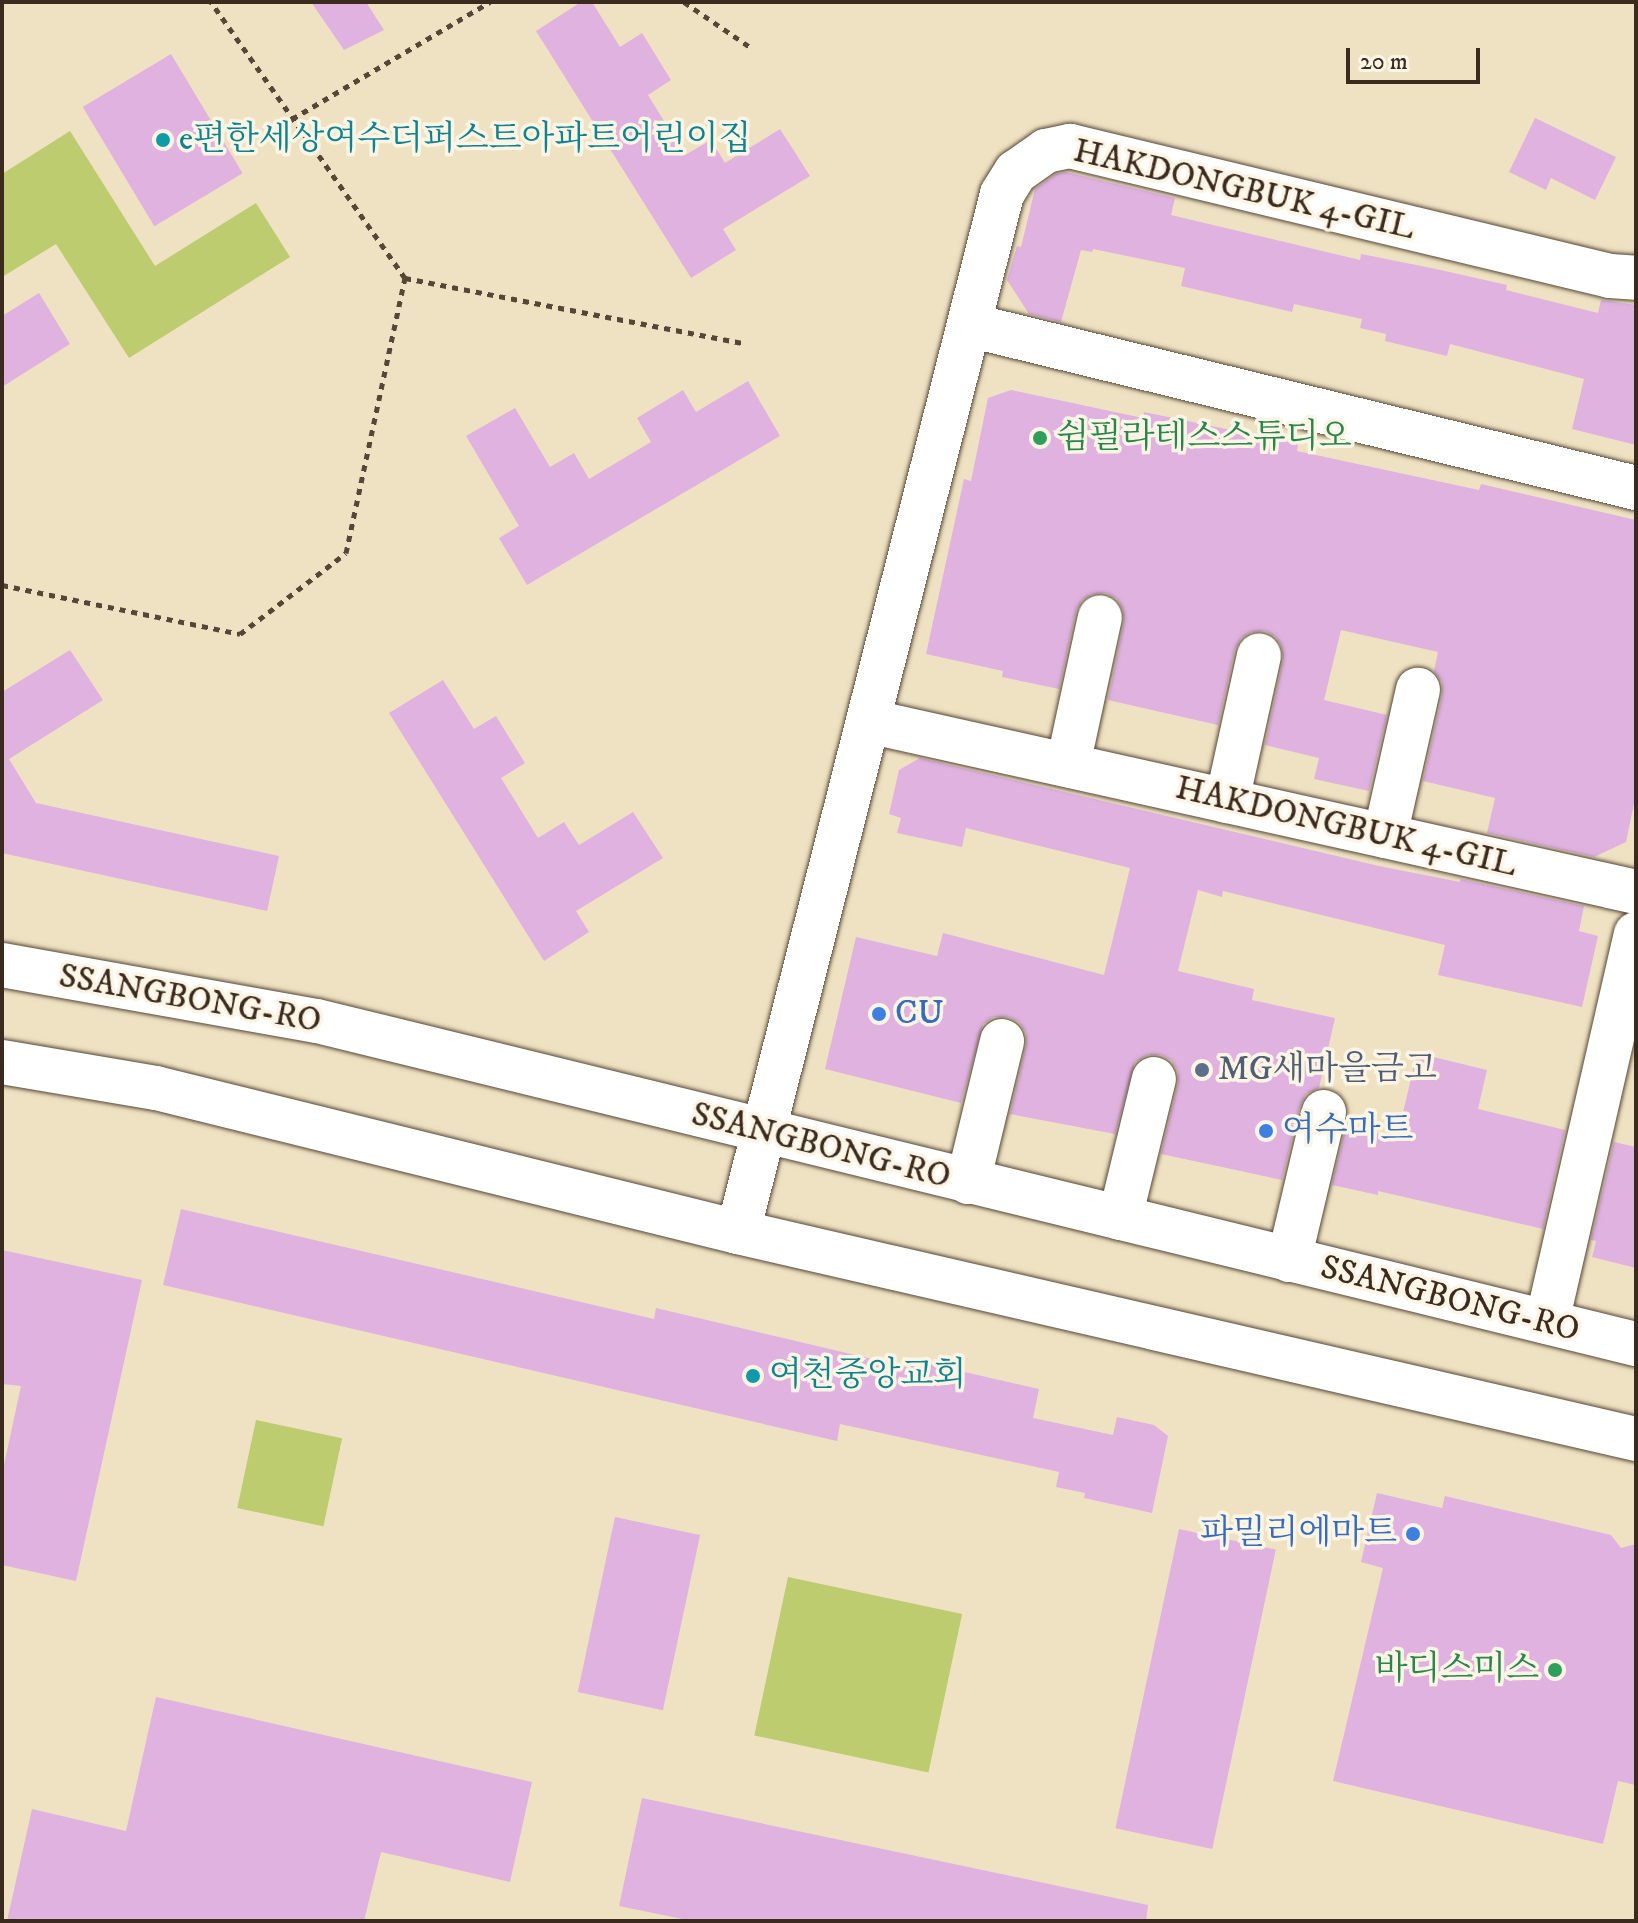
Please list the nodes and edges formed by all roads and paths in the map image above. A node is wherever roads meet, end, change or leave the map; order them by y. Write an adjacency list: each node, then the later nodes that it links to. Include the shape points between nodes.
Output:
1 (211, 2): 5 (path)
2 (490, 2): 5 (path)
3 (684, 2): 4 (path)
4 (753, 49)
5 (292, 119): 6 (path)
6 (405, 278): 9 (path); 11 (path, via 346,553 240,634)
7 (1636, 278): 8 (street, HAKDONGBUK 4-GIL, via 1080,148 1057,147 1026,162 1007,182)
8 (969, 325): 10 (street); 15 (street, HAKDONGBUK 4-GIL)
9 (744, 343)
10 (1636, 488)
11 (2, 585)
12 (1100, 617): 16 (street)
13 (1259, 655): 17 (street)
14 (1418, 690): 18 (street)
15 (868, 721): 16 (street, HAKDONGBUK 4-GIL); 28 (street, HAKDONGBUK 4-GIL)
16 (1068, 765): 17 (street, HAKDONGBUK 4-GIL)
17 (1227, 801): 18 (street, HAKDONGBUK 4-GIL)
18 (1385, 836): 19 (street, HAKDONGBUK 4-GIL)
19 (1636, 892)
20 (1636, 934): 33 (street)
21 (2, 935): 23 (street)
22 (2, 965): 23 (street, SSANGBONG-RO)
23 (317, 1021): 28 (street, SSANGBONG-RO)
24 (1002, 1041): 29 (street)
25 (2, 1062): 31 (street, via 156,1088)
26 (1154, 1079): 30 (street)
27 (1324, 1112): 32 (street)
28 (762, 1132): 29 (street, SSANGBONG-RO); 31 (street, HAKDONGBUK 4-GIL)
29 (968, 1182): 30 (street, SSANGBONG-RO)
30 (1120, 1218): 32 (street, SSANGBONG-RO)
31 (738, 1232): 35 (street)
32 (1289, 1260): 33 (street, SSANGBONG-RO)
33 (1547, 1322): 34 (street, SSANGBONG-RO)
34 (1636, 1344)
35 (1636, 1439)

